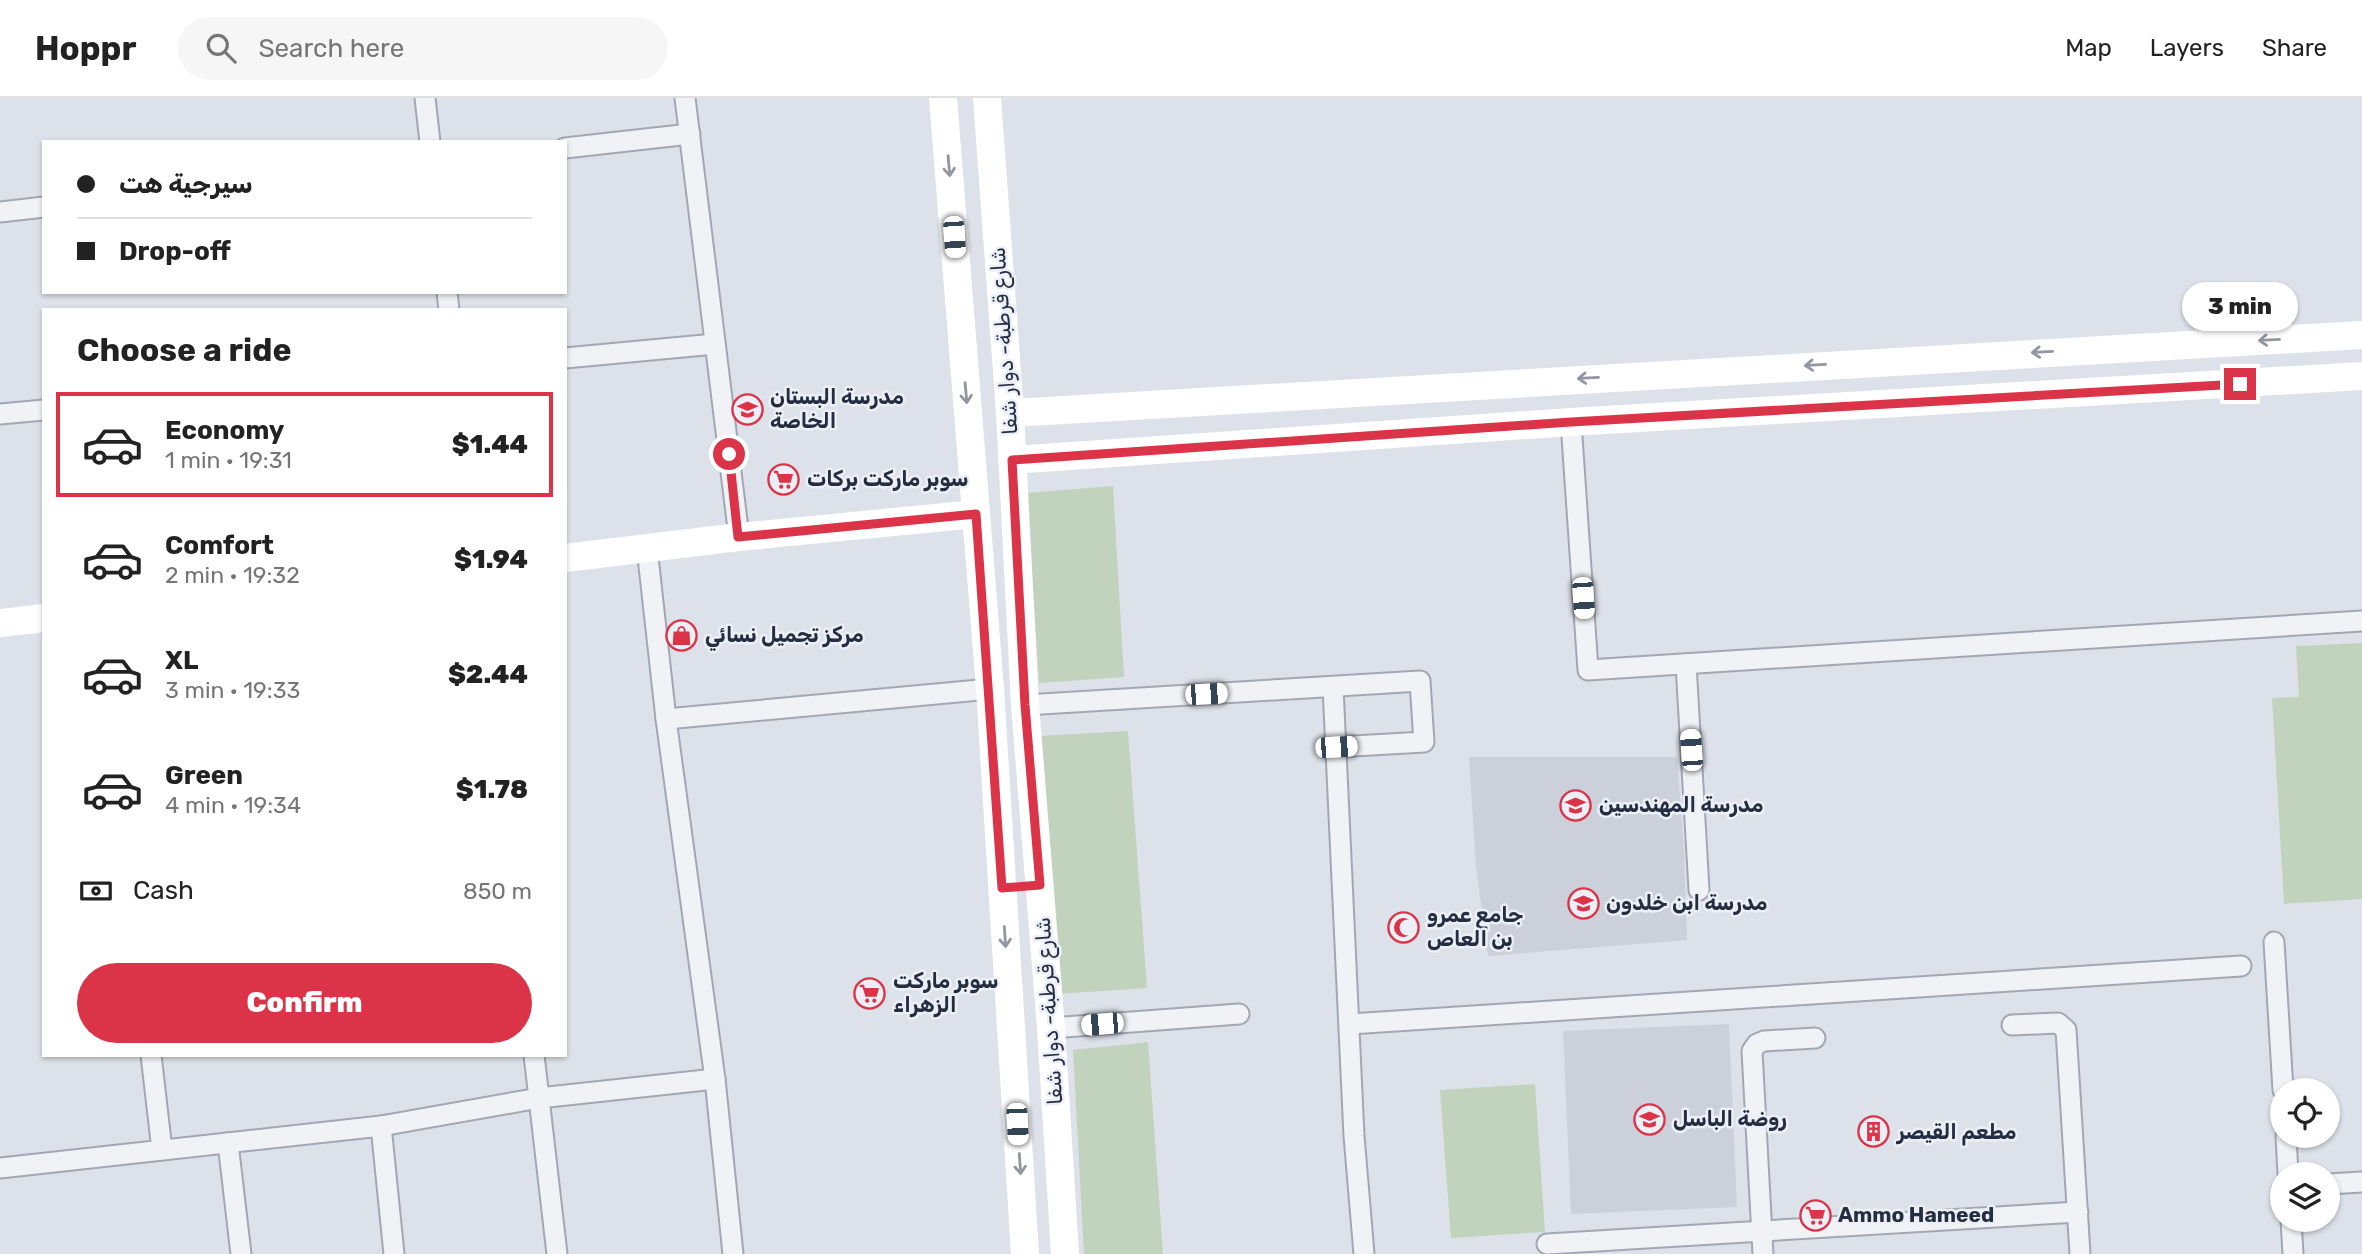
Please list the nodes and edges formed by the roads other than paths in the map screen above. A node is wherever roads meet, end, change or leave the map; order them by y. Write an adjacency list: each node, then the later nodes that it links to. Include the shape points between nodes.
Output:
1 (425, 98): 6 (street)
2 (685, 98): 5 (street)
3 (943, 98): 23 (street, one-way to 23)
4 (986, 98): 19 (street, شارع قرطبة- دوار شفا)
5 (690, 134): 7 (street); 12 (street)
6 (430, 140)
7 (567, 148)
8 (42, 207): 9 (street)
9 (0, 212)
10 (2362, 335): 11 (street)
11 (2315, 337): 13 (street, one-way to 13); 16 (street)
12 (715, 344): 14 (street); 24 (street)
13 (1952, 357): 17 (street); 19 (street, one-way to 19)
14 (567, 358)
15 (2362, 376): 16 (street)
16 (2318, 380): 17 (street)
17 (1954, 400): 21 (street)
18 (42, 410): 20 (street)
19 (1010, 413): 22 (street, شارع قرطبة- دوار شفا)
20 (0, 414)
21 (1571, 422): 22 (street); 30 (street, via 1588,670)
22 (1012, 460): 33 (street, شارع قرطبة- دوار شفا)
23 (976, 514): 24 (street); 32 (street)
24 (738, 537): 25 (street)
25 (647, 548): 26 (street); 34 (street)
26 (567, 558)
27 (42, 618): 29 (street)
28 (2362, 621): 30 (street)
29 (0, 623)
30 (1686, 664): 38 (street)
31 (1334, 687): 33 (street); 35 (street); 35 (street, via 1420,681 1424,743)
32 (990, 689): 34 (street); 37 (street)
33 (1025, 705): 36 (street, شارع قرطبة- دوار شفا)
34 (666, 719): 49 (street)
35 (1336, 747): 42 (street)
36 (1040, 885): 37 (street); 44 (street, شارع قرطبة- دوار شفا)
37 (1002, 888): 65 (street, one-way to 65)
38 (1699, 890)
39 (2274, 942): 48 (street)
40 (2241, 966): 42 (street)
41 (1239, 1014): 44 (street)
42 (1350, 1024): 67 (street)
43 (2012, 1025): 57 (street, via 2058,1023 2066,1030)
44 (1051, 1028): 66 (street, شارع قرطبة- دوار شفا)
45 (1815, 1038): 58 (street, via 1764,1041 1752,1051)
46 (151, 1057): 53 (street)
47 (534, 1057): 50 (street)
48 (2282, 1078)
49 (715, 1079): 50 (street); 64 (street)
50 (539, 1098): 51 (street); 63 (street)
51 (381, 1126): 52 (street); 62 (street)
52 (228, 1143): 53 (street); 61 (street)
53 (162, 1150): 54 (street)
54 (0, 1168)
55 (2362, 1182): 56 (street)
56 (2340, 1183)
57 (2078, 1212): 58 (street); 69 (street)
58 (1762, 1231): 60 (street); 68 (street)
59 (2292, 1232): 70 (street)
60 (1547, 1244)
61 (241, 1254)
62 (394, 1254)
63 (557, 1254)
64 (733, 1254)
65 (1025, 1254)
66 (1065, 1254)
67 (1364, 1254)
68 (1763, 1254)
69 (2080, 1254)
70 (2293, 1254)

